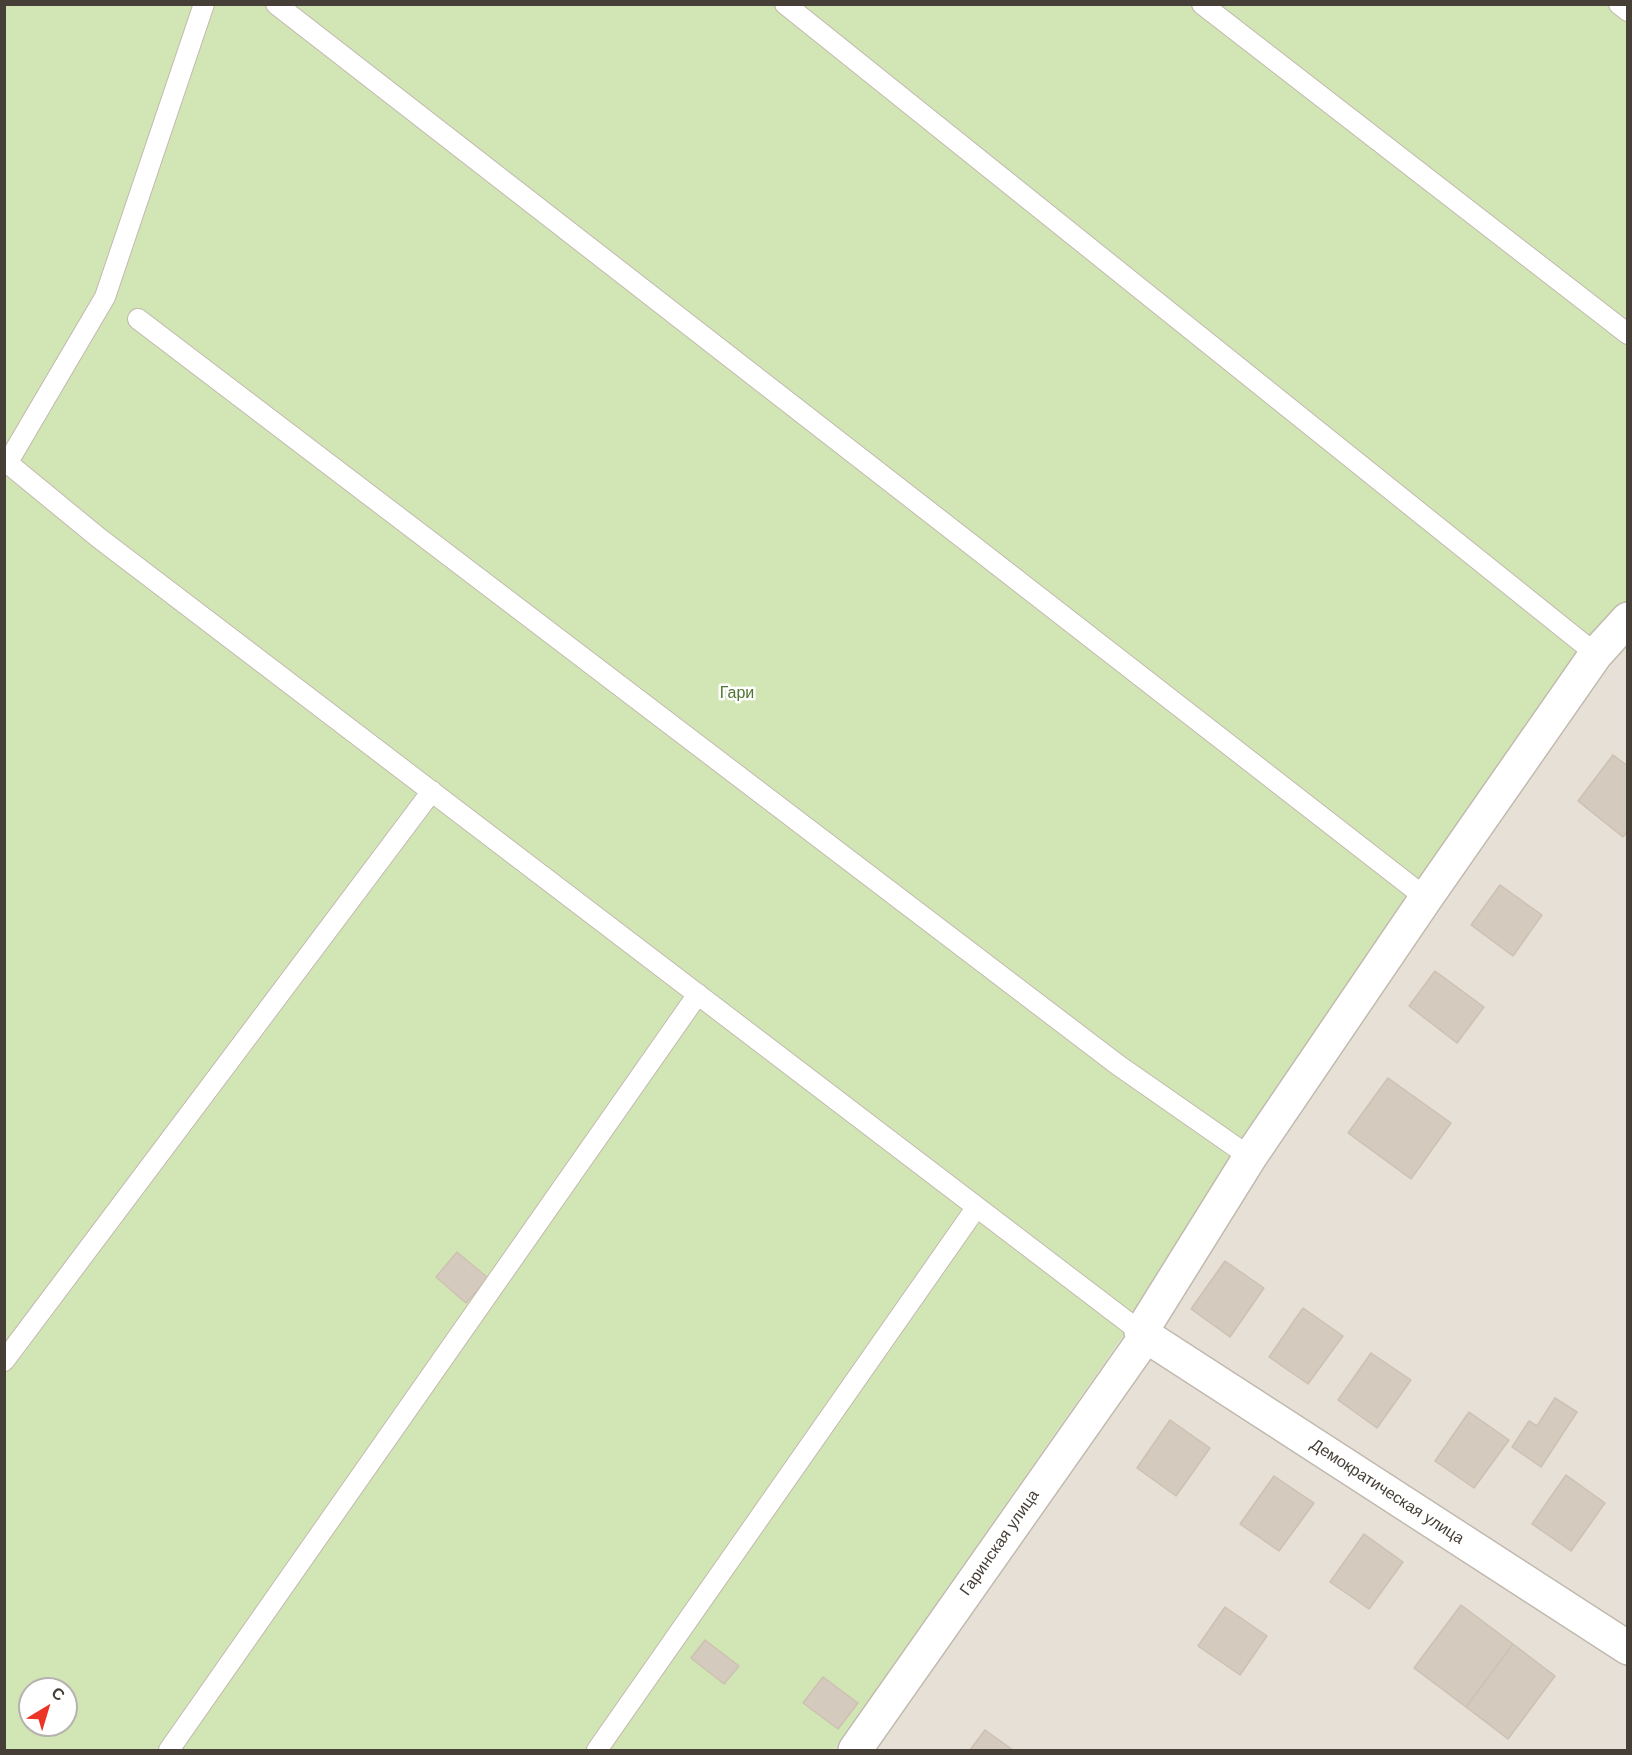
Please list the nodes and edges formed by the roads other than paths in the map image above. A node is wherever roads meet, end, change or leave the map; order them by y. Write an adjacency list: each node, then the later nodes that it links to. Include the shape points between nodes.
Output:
1 (204, 4): 9 (lane, via 105,297)
2 (276, 4): 13 (lane)
3 (785, 4): 11 (lane)
4 (1202, 4): 8 (lane)
5 (1619, 4): 6 (lane)
6 (1628, 11)
7 (138, 319): 15 (lane, via 1118,1065)
8 (1628, 334)
9 (6, 461): 12 (lane, via 99,538)
10 (1628, 619): 11 (street, Гаринская улица)
11 (1596, 654): 13 (street, Гаринская улица)
12 (432, 791): 14 (lane); 18 (lane)
13 (1426, 898): 15 (street, Гаринская улица)
14 (698, 994): 16 (lane); 20 (lane)
15 (1250, 1157): 17 (street, Гаринская улица)
16 (976, 1208): 17 (lane); 21 (lane)
17 (1144, 1334): 19 (street, Демократическая улица); 22 (street, Гаринская улица)
18 (4, 1361)
19 (1628, 1648)
20 (169, 1750)
21 (597, 1750)
22 (855, 1750)

